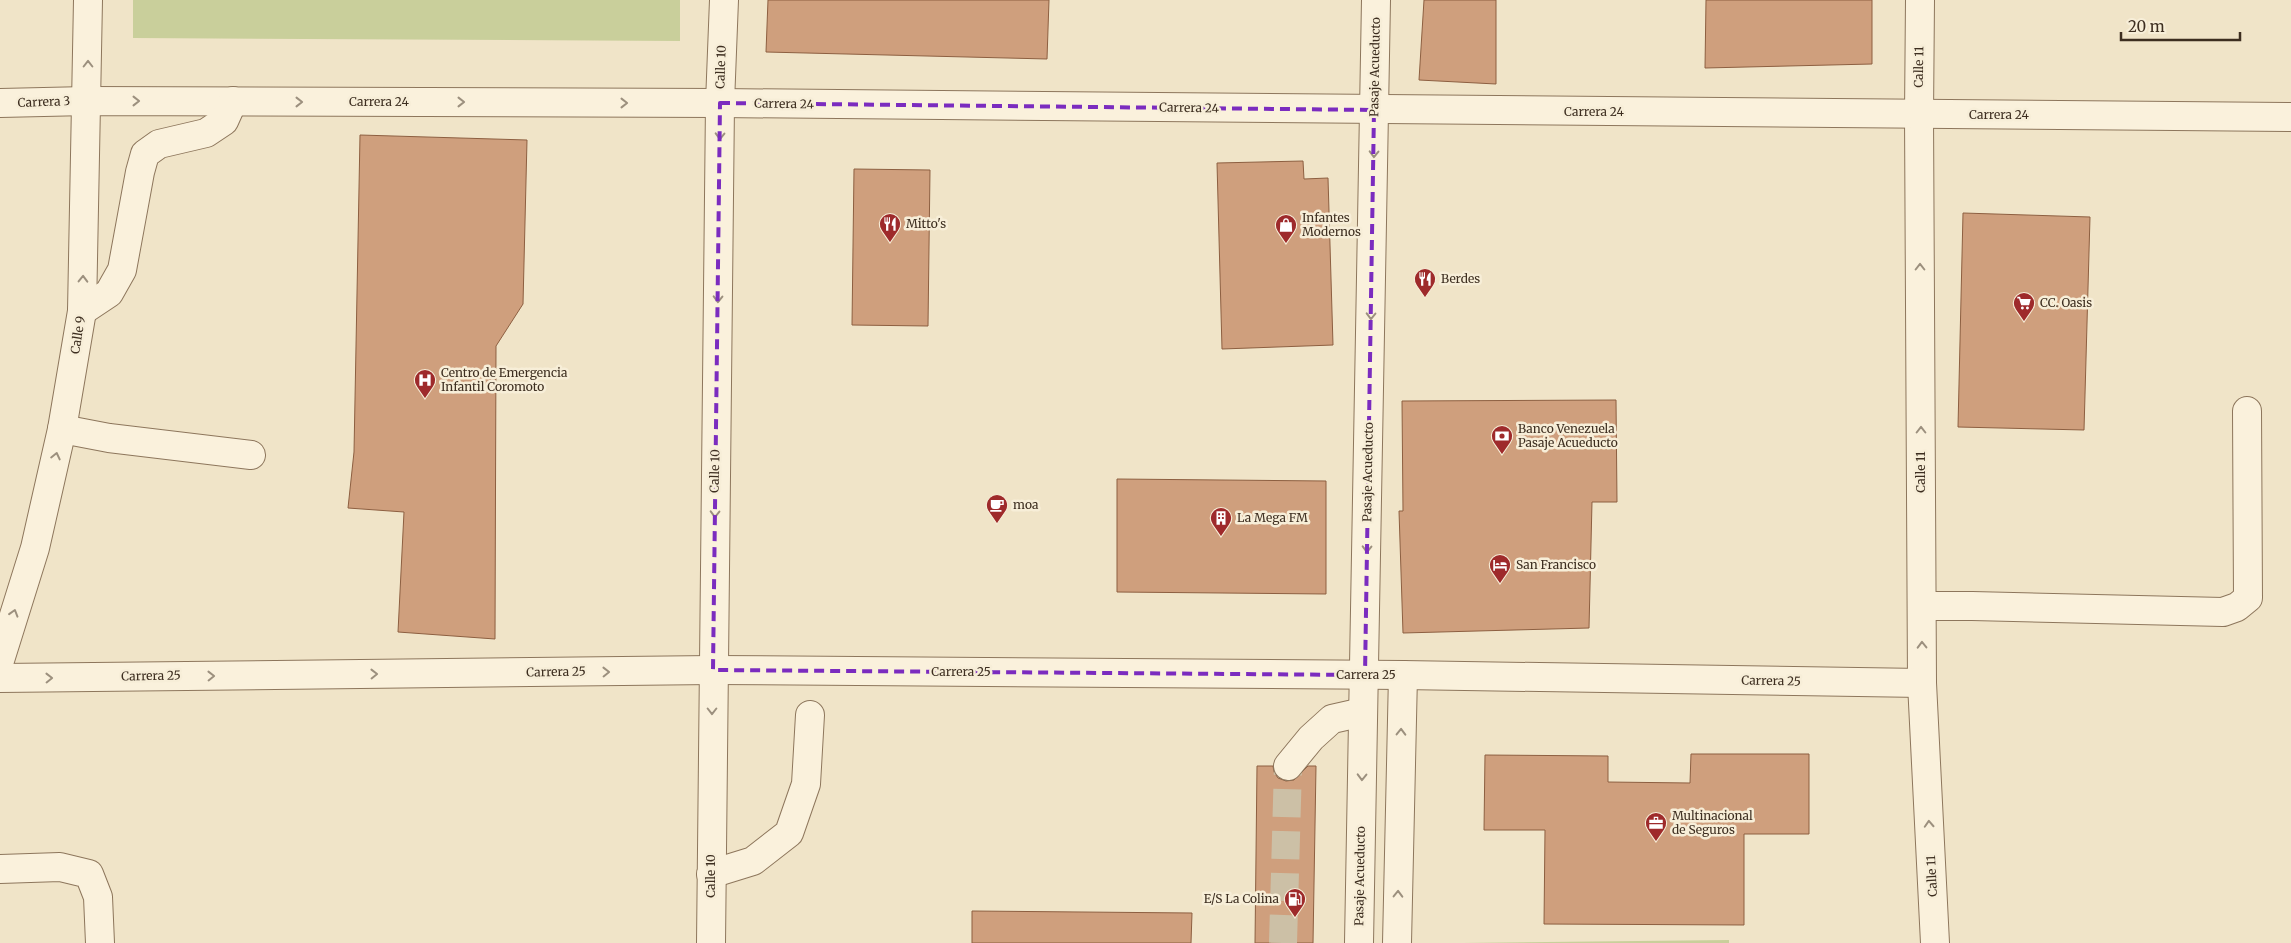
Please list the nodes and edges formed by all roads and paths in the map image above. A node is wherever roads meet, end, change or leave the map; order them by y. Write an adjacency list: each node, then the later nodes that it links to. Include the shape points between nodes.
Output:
1 (88, 0): 5 (street, Calle 9, one-way to 1)
2 (724, 0): 8 (street, Calle 10)
3 (1376, 0): 9 (street, Pasaje Acueducto)
4 (1920, 0): 10 (street, Calle 11)
5 (87, 101): 6 (street, Carrera 24, one-way to 6); 7 (street, Carrera 3); 12 (street, Calle 9, one-way to 5)
6 (233, 101): 8 (street, Carrera 24, one-way to 8); 12 (street, via 224,121 206,133 159,144 145,154 122,270 110,293)
7 (0, 103)
8 (720, 103): 9 (street, Carrera 24); 18 (street, Calle 10, one-way to 18)
9 (1374, 110): 10 (street, Carrera 24); 20 (street, Pasaje Acueducto, one-way to 20)
10 (1919, 115): 11 (street, Carrera 24); 16 (street, Calle 11, one-way to 10)
11 (2291, 117)
12 (82, 311): 14 (street, Calle 9)
13 (2246, 411): 16 (street, via 2248,598 2238,607 2223,612)
14 (62, 429): 15 (street, via 109,438); 17 (street, Calle 9, one-way to 14, via 35,548)
15 (251, 455)
16 (1922, 606): 22 (street, Calle 11, one-way to 16)
17 (0, 660)
18 (713, 670): 20 (street, Carrera 25); 21 (street, Carrera 25, one-way to 18); 27 (street, Calle 10, one-way to 27)
19 (1403, 675): 20 (street, Carrera 25); 22 (street, Carrera 25); 31 (street, one-way to 19)
20 (1365, 676): 23 (street, Pasaje Acueducto)
21 (0, 678)
22 (1922, 683): 32 (street, Calle 11, one-way to 22)
23 (1363, 712): 25 (street, via 1332,719); 30 (street, Pasaje Acueducto, one-way to 30)
24 (810, 715): 27 (street, via 806,784 788,833 753,862)
25 (1288, 766)
26 (0, 869): 28 (street, via 60,866 89,874 98,897)
27 (711, 874): 29 (street, Calle 10)
28 (100, 943)
29 (711, 943)
30 (1359, 943)
31 (1397, 943)
32 (1935, 943)

